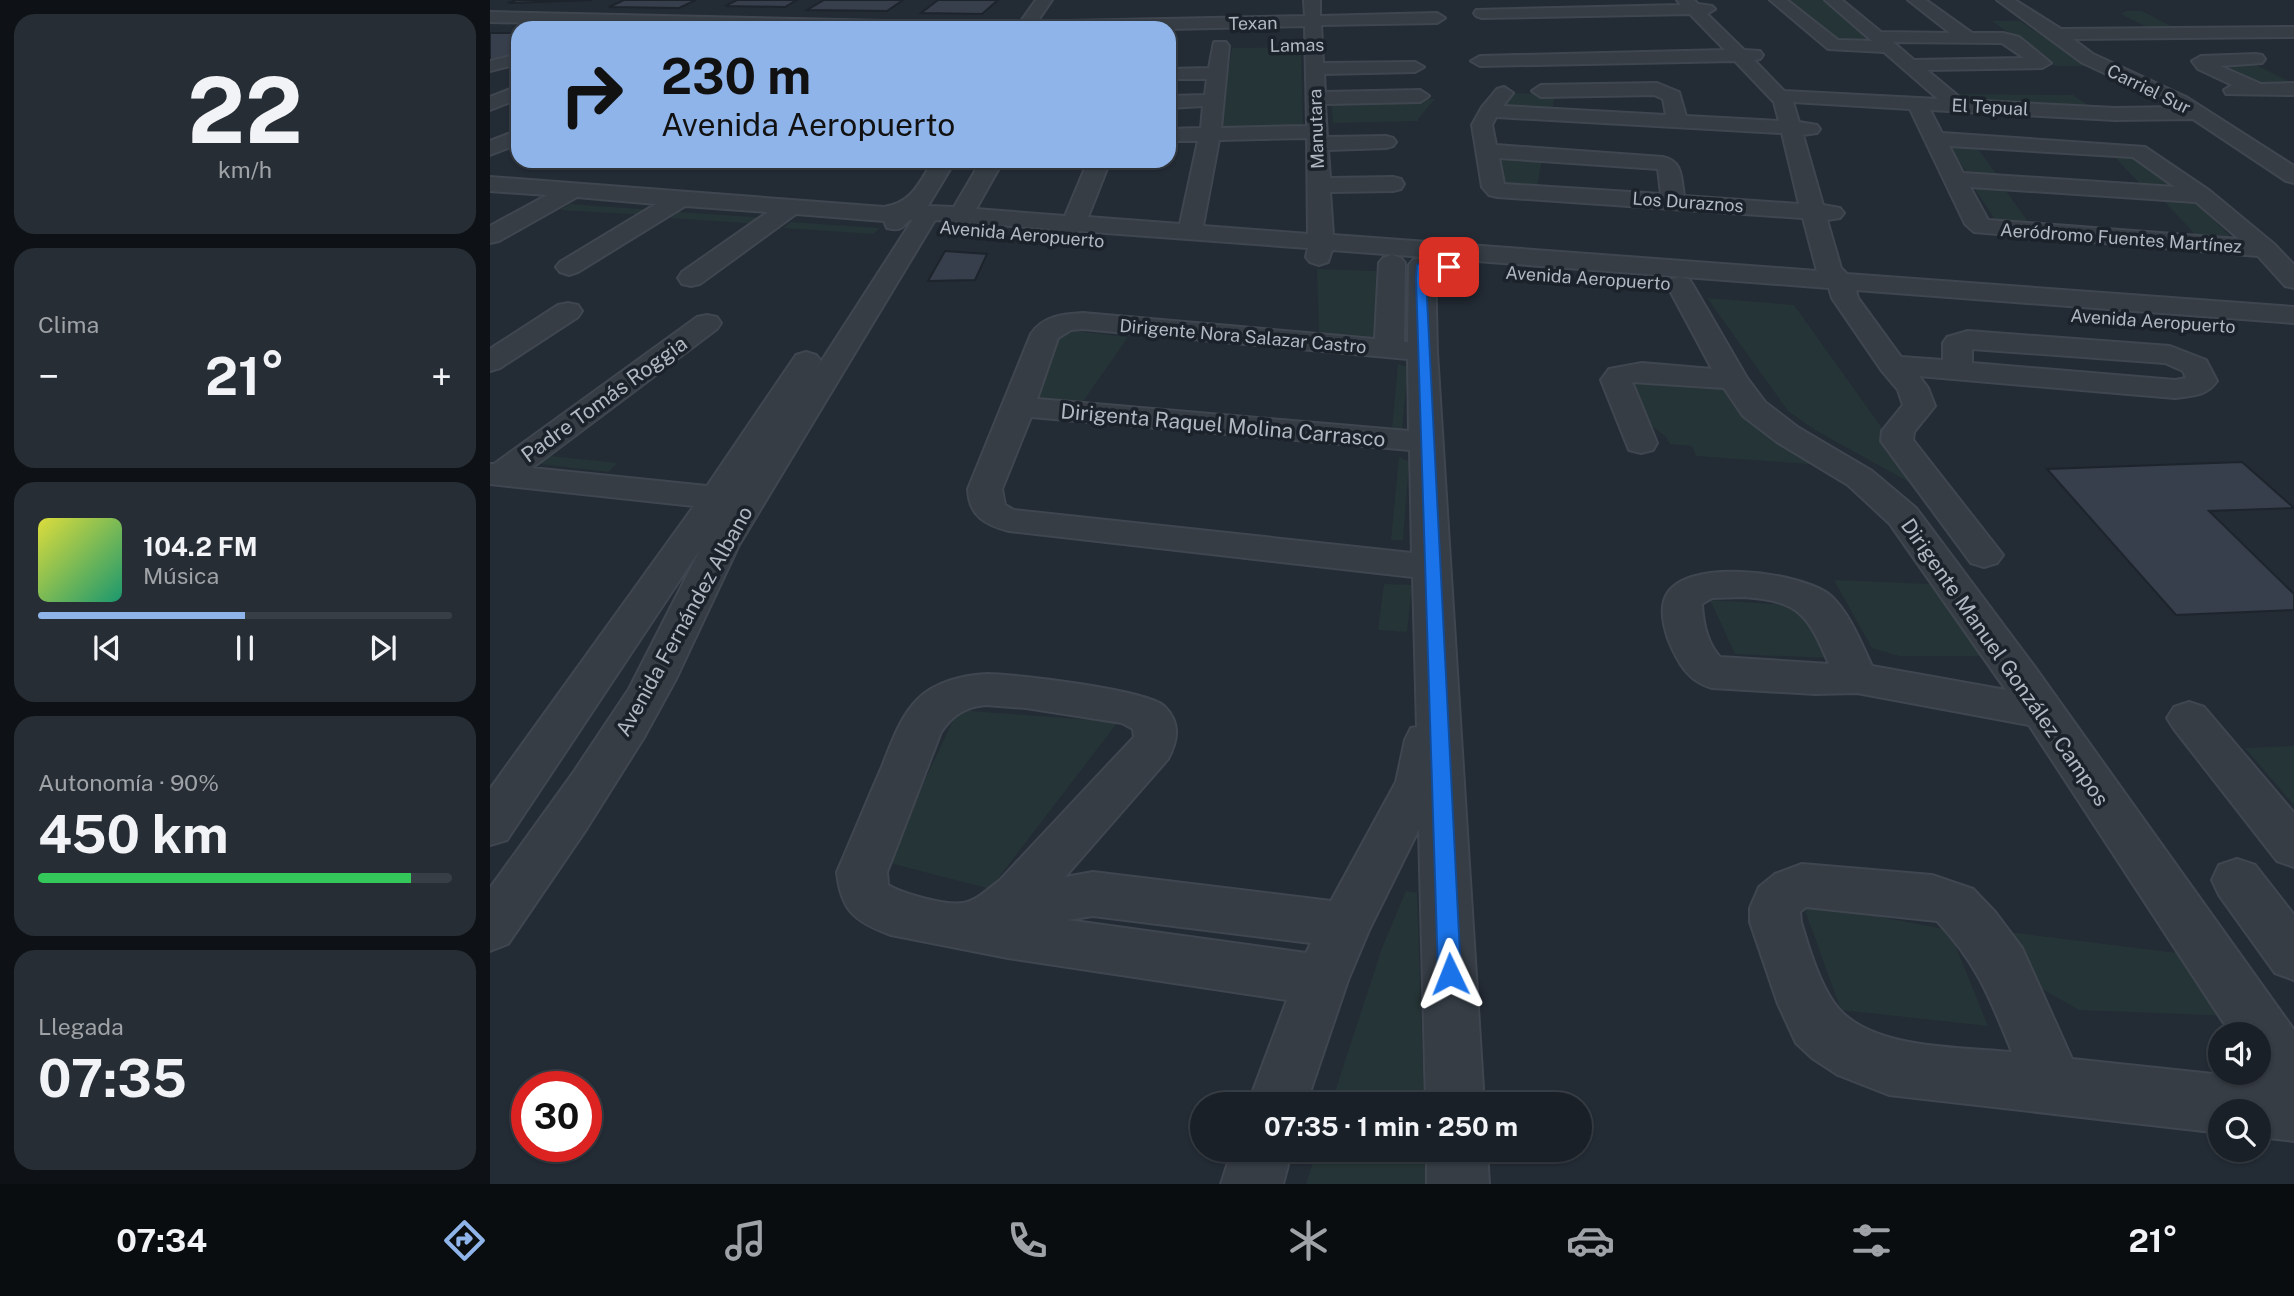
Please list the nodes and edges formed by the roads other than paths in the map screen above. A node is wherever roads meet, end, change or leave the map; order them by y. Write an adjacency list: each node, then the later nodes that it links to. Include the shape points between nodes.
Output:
1 (1044, 0): 26 (street)
2 (1778, 0): 39 (street, via 1834,45)
3 (1833, 0): 18 (street)
4 (2005, 0): 34 (street, Carriel Sur)
5 (1308, 1): 28 (street, Manutara)
6 (593, 4): 15 (street)
7 (610, 4): 23 (street)
8 (717, 4): 16 (street, via 709,8)
9 (1696, 4): 12 (street); 41 (street)
10 (1080, 5): 27 (street)
11 (1564, 5): 12 (street); 13 (street)
12 (1604, 5)
13 (1479, 6): 32 (street)
14 (1913, 6): 38 (street, via 1933,12)
15 (496, 8): 22 (street)
16 (792, 12): 17 (street); 24 (street); 25 (street)
17 (867, 13)
18 (1849, 13): 19 (street); 39 (street)
19 (1874, 13)
20 (1437, 18): 28 (street, Texan)
21 (2125, 18): 35 (street)
22 (562, 21)
23 (576, 21)
24 (765, 21)
25 (936, 21)
26 (1023, 21)
27 (1071, 21)
28 (1312, 22): 31 (street, Texan); 50 (street, Manutara)
29 (511, 24): 30 (street)
30 (490, 25)
31 (1176, 25)
32 (1490, 29)
33 (2294, 32): 35 (street)
34 (2057, 34): 35 (street); 61 (street, Carriel Sur, via 2096,63)
35 (2156, 34)
36 (1582, 36): 43 (street)
37 (1621, 37): 42 (street)
38 (1969, 38): 39 (street); 49 (street, via 2013,41 2042,63)
39 (1884, 42): 49 (street)
40 (1221, 46): 52 (street)
41 (1748, 55): 42 (street); 64 (street); 65 (street)
42 (1639, 57): 43 (street)
43 (1598, 58): 46 (street, via 1503,53)
44 (2269, 58): 55 (street, via 2201,61)
45 (511, 61): 47 (street)
46 (1480, 61)
47 (490, 66)
48 (1415, 67): 50 (street)
49 (1914, 68): 51 (street); 58 (street)
50 (1314, 69): 66 (street, Manutara)
51 (1891, 71)
52 (1217, 73): 53 (street); 68 (street)
53 (1176, 74)
54 (1686, 88): 57 (street)
55 (2259, 89): 56 (street); 61 (street)
56 (2294, 89)
57 (1661, 90): 59 (street); 75 (street, via 1672,96)
58 (1940, 90): 60 (street); 72 (street)
59 (1559, 91): 67 (street); 74 (street)
60 (2032, 91)
61 (2157, 91): 73 (street, Carriel Sur)
62 (511, 95): 71 (street)
63 (1420, 96): 66 (street)
64 (1780, 96): 65 (street, El Tepual); 76 (street)
65 (1802, 97): 70 (street, El Tepual); 76 (street)
66 (1315, 98): 79 (street, Manutara)
67 (1492, 98): 74 (street); 84 (street, Los Duraznos, via 1482,125)
68 (1214, 100): 69 (street); 77 (street)
69 (1176, 102)
70 (1917, 103): 72 (street, El Tepual); 81 (street)
71 (490, 104)
72 (1957, 105): 73 (street, El Tepual, via 2115,114)
73 (2199, 113): 90 (street, Carriel Sur)
74 (1555, 115): 75 (street)
75 (1676, 121): 76 (street)
76 (1801, 129): 101 (street)
77 (1210, 134): 78 (street); 79 (street); 104 (street)
78 (1176, 135)
79 (1317, 138): 82 (street); 94 (street, Manutara)
80 (511, 139): 83 (street)
81 (1935, 139): 91 (street); 97 (street, via 2138,151)
82 (1386, 142)
83 (490, 149)
84 (1487, 151): 85 (street); 96 (street, Los Duraznos, via 1493,187 1486,190)
85 (1547, 155): 96 (street); 99 (street, via 1667,164)
86 (523, 168): 92 (street)
87 (940, 168): 102 (street, Avenida Fernández Albano)
88 (982, 168): 102 (street)
89 (1095, 168): 103 (street)
90 (2294, 176)
91 (1955, 179): 97 (street); 106 (street, Aeródromo Fuentes Martínez, via 1978,224 1992,230)
92 (491, 184): 95 (street, Avenida Aeropuerto)
93 (1392, 184): 94 (street)
94 (1318, 185): 107 (street, Manutara)
95 (575, 190): 98 (street, Avenida Aeropuerto); 105 (street)
96 (1544, 193): 99 (street, Los Duraznos)
97 (2202, 196): 106 (street)
98 (681, 198): 100 (street, Avenida Aeropuerto); 110 (street)
99 (1673, 201): 101 (street, Los Duraznos)
100 (792, 206): 102 (street, Avenida Aeropuerto); 111 (street)
101 (1822, 212): 114 (street, via 1829,270)
102 (916, 215): 103 (street, Avenida Aeropuerto); 103 (street, Avenida Aeropuerto); 128 (street, Avenida Fernández Albano)
103 (1064, 230): 104 (street, Avenida Aeropuerto); 107 (street, Avenida Aeropuerto)
104 (1190, 233): 107 (street, Avenida Aeropuerto)
105 (490, 236)
106 (2264, 248): 112 (street)
107 (1320, 250): 108 (street, Avenida Aeropuerto); 114 (street, Avenida Aeropuerto)
108 (1392, 263): 109 (street, Avenida Aeropuerto); 119 (street)
109 (1422, 265): 113 (street, Avenida Aeropuerto); 119 (street)
110 (569, 267)
111 (691, 278)
112 (2294, 280)
113 (1680, 285): 114 (street, Avenida Aeropuerto); 123 (street, Dirigente Manuel González Campos)
114 (1843, 289): 116 (street, Avenida Aeropuerto); 118 (street, Avenida Aeropuerto); 121 (street)
115 (568, 311): 120 (street)
116 (2294, 315)
117 (707, 323): 127 (street, Padre Tomás Roggia)
118 (2294, 332)
119 (1406, 350): 124 (street, Dirigente Nora Salazar Castro, via 1064,323 1045,334); 125 (street)
120 (490, 362)
121 (1892, 365): 122 (street); 129 (street, via 1913,388 1919,406 1898,431 1897,441)
122 (1958, 370): 122 (street, via 1957,344 1968,340 2170,355 2196,366 2202,381 2175,389)
123 (1733, 380): 126 (street, via 1642,372 1620,375 1616,380); 133 (street, Dirigente Manuel González Campos, via 1769,422 1860,478 1892,504)
124 (1019, 407): 125 (street, Dirigenta Raquel Molina Carrasco); 130 (street, via 985,489 990,511 1004,520)
125 (1426, 442): 130 (street)
126 (1641, 443)
127 (496, 474): 128 (street)
128 (733, 500): 135 (street, Avenida Fernández Albano); 141 (street, Avenida Fernández Albano, via 664,661 617,744)
129 (1984, 555)
130 (1432, 567): 132 (street)
131 (1857, 678): 133 (street)
132 (1437, 682): 140 (street, via 1419,783); 148 (street)
133 (2042, 712): 145 (street, Dirigente Manuel González Campos)
134 (2189, 718): 137 (street)
135 (490, 826)
136 (1074, 833): 139 (street, via 1074,865); 142 (street, via 1006,906 992,915); 142 (street, via 1152,747 1156,732 1147,715 996,689 962,692 935,707 921,726 867,858 862,882 868,899 883,911)
137 (2294, 848)
138 (2237, 880): 143 (street)
139 (1093, 894): 140 (street); 142 (street, via 1058,899 1023,919)
140 (1345, 925): 144 (street)
141 (490, 928)
142 (983, 931): 144 (street)
143 (2294, 956)
144 (1321, 981): 147 (street)
145 (2294, 1079)
146 (2054, 1085): 146 (street, via 2003,965 1978,928 1955,905 1932,897 1802,886 1781,897 1774,914 1803,1003 1814,1021 1848,1051 1889,1067); 149 (street)
147 (1281, 1092)
148 (1454, 1092)
149 (2294, 1112)
150 (1258, 1162): 152 (street)
151 (1457, 1162): 153 (street)
152 (1252, 1184)
153 (1458, 1184)

